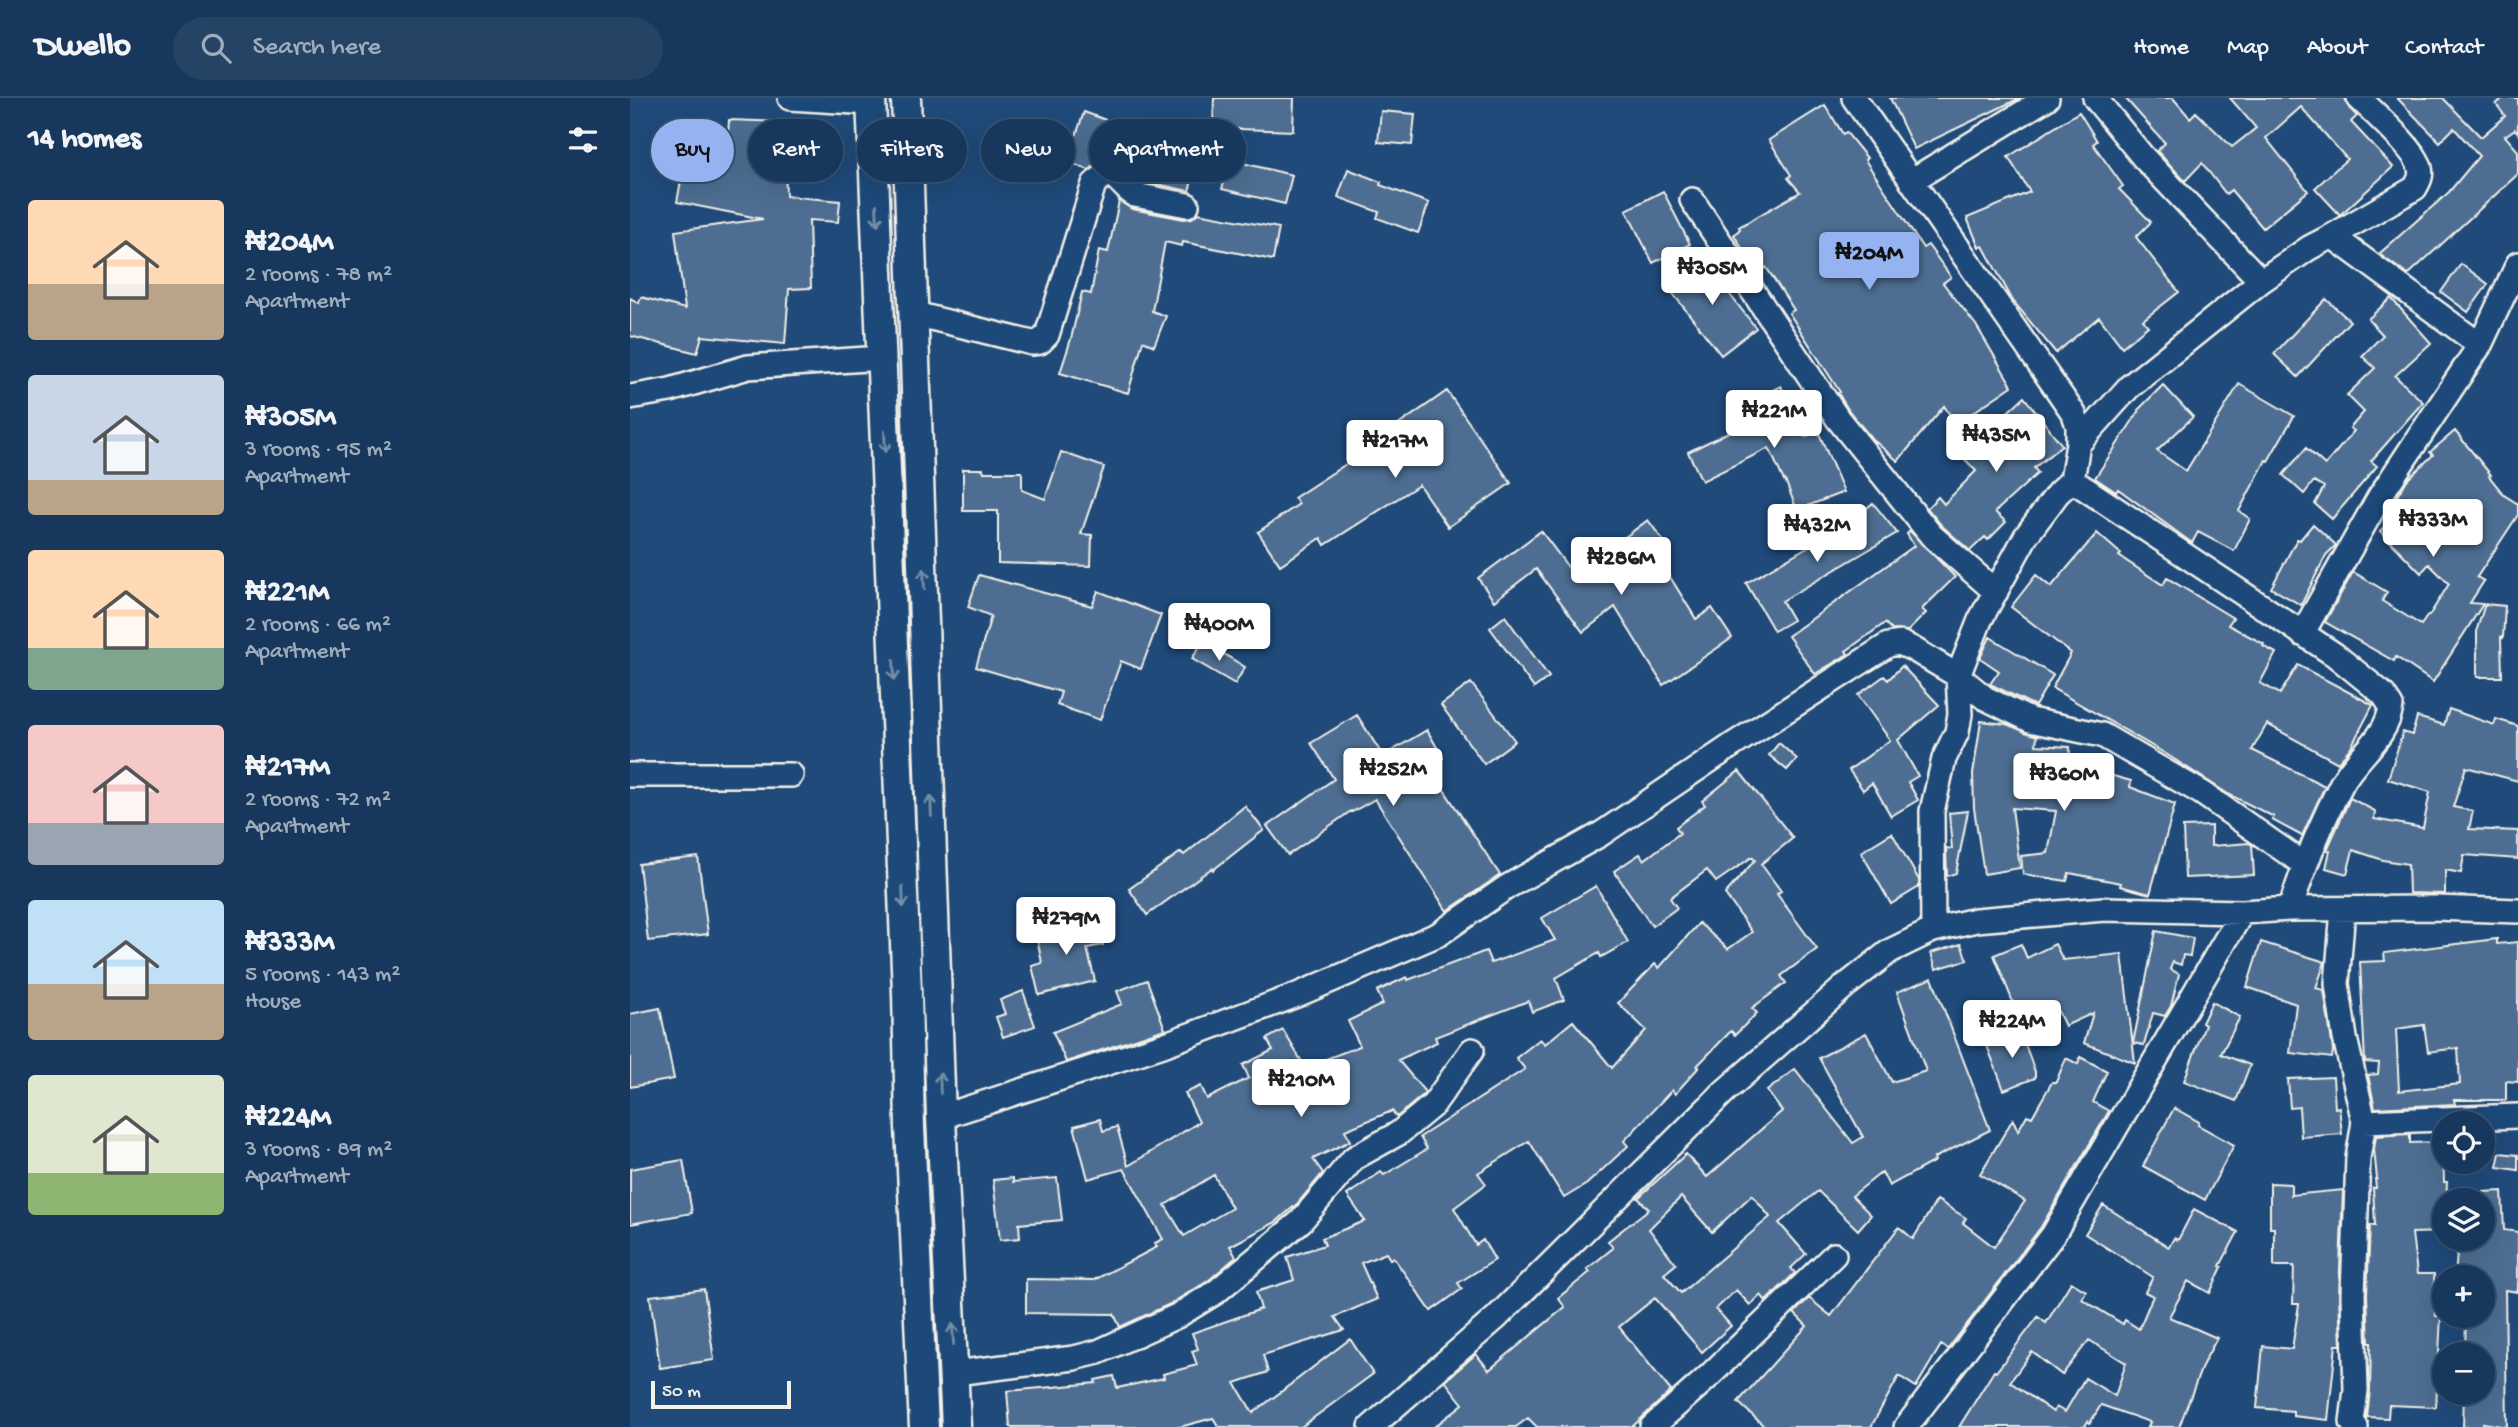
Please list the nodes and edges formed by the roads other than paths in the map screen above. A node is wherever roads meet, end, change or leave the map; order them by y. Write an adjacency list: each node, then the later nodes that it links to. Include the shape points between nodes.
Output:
1 (790, 98): 7 (street)
2 (906, 98): 14 (main road)
3 (1854, 98): 8 (street)
4 (2047, 98): 8 (street)
5 (2095, 98): 13 (street, via 2143,157)
6 (2359, 98): 11 (street, via 2412,153 2421,177 2415,188)
7 (871, 101): 16 (main road, one-way to 16)
8 (1911, 181): 18 (street, via 2074,414)
9 (1692, 200): 20 (street, via 1838,419 1931,535)
10 (1187, 205): 14 (street, via 1135,195 1119,179 1101,177 1094,184 1047,335 1040,342)
11 (2332, 236): 13 (street); 15 (street)
12 (2518, 264): 15 (street)
13 (2261, 281): 18 (street, via 2129,387)
14 (915, 314): 33 (main road, one-way to 14)
15 (2480, 345): 21 (street, via 2380,496)
16 (882, 358): 17 (street, via 748,367); 37 (main road, one-way to 37)
17 (630, 397)
18 (2078, 444): 19 (street)
19 (2071, 480): 20 (street, via 2026,536); 21 (street)
20 (1996, 592): 22 (street)
21 (2302, 634): 25 (street, via 2383,694 2391,706 2381,732 2343,781)
22 (1958, 676): 25 (street, via 1985,698 2029,720 2102,735 2202,793); 30 (street, via 1961,714 1932,811); 33 (street, via 1900,643 1888,645 1601,834 1507,887 1439,934 1297,995 1163,1045)
23 (630, 775): 24 (street)
24 (790, 775)
25 (2305, 865): 26 (street)
26 (2290, 909): 27 (street); 29 (street)
27 (2343, 909): 28 (street); 34 (street, via 2337,984)
28 (2518, 911)
29 (2242, 912): 30 (street, via 2104,909 1976,920); 41 (street, via 2053,1235)
30 (1933, 930): 39 (street, via 1890,951 1725,1091 1496,1318)
31 (1472, 1050): 36 (street, via 1433,1105 1399,1133 1354,1158 1301,1221 1216,1292 1177,1316 1098,1352)
32 (2518, 1116): 34 (street)
33 (942, 1117): 36 (main road, one-way to 33)
34 (2364, 1122): 42 (street, via 2358,1158 2353,1295 2356,1390 2352,1422)
35 (1834, 1255): 40 (street)
36 (955, 1373): 38 (main road)
37 (924, 1427)
38 (956, 1427)
39 (1371, 1427)
40 (1652, 1427)
41 (1906, 1427)
42 (2356, 1427)

